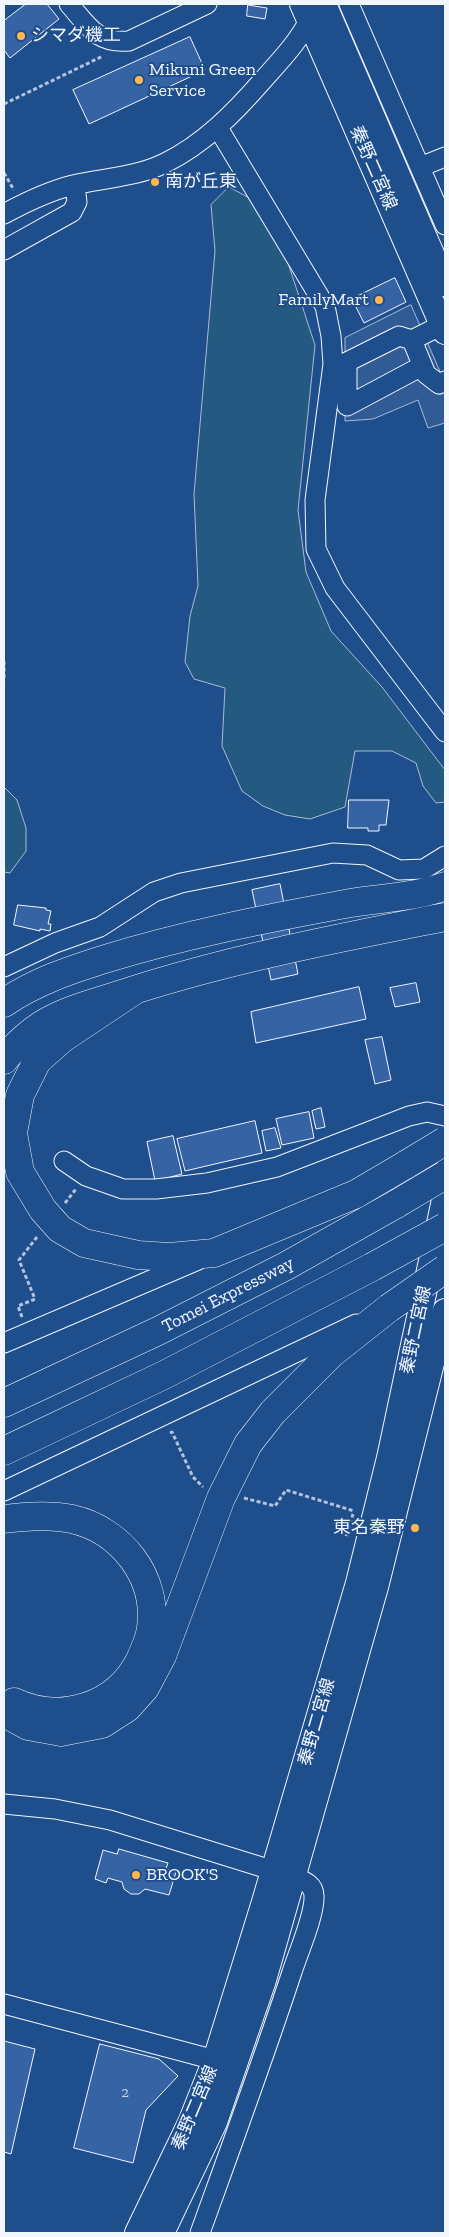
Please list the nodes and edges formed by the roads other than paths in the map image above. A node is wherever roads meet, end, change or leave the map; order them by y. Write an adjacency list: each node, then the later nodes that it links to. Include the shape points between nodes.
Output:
1 (69, 4): 2 (street, via 98,36 115,43 129,41)
2 (207, 4)
3 (349, 4): 7 (street)
4 (313, 8): 5 (street, via 278,64); 12 (main road, 秦野二宮線); 13 (main road, 秦野二宮線)
5 (218, 128): 8 (street, via 165,163 140,172); 17 (street, via 325,306 334,364)
6 (445, 156): 7 (street)
7 (420, 167): 10 (street)
8 (75, 185): 9 (street, via 54,190); 11 (street, via 77,202 72,212)
9 (4, 214)
10 (445, 225)
11 (4, 250)
12 (445, 284)
13 (444, 328): 14 (street)
14 (412, 340): 15 (street); 18 (street, via 399,336 347,362)
15 (424, 370): 16 (street, via 438,384); 18 (street)
16 (445, 381)
17 (328, 404): 18 (street); 19 (street, via 315,500 316,549 335,588)
18 (347, 406)
19 (445, 732)
20 (445, 856): 28 (street, via 424,869 399,870 367,855 333,853 181,883 154,892 100,927 55,943)
21 (445, 886): 23 (highway)
22 (445, 902): 23 (highway)
23 (345, 904): 27 (highway)
24 (445, 917): 26 (highway)
25 (445, 926): 26 (highway)
26 (398, 927): 29 (highway, via 245,959)
27 (202, 934): 30 (highway, via 85,966 42,982); 31 (highway, via 64,993 16,1024)
28 (4, 967)
29 (135, 990): 32 (highway, via 78,1008 42,1024); 39 (highway, via 63,1038 36,1061 20,1095 13,1133 20,1172 48,1216 60,1229 84,1243 138,1255 168,1257)
30 (4, 1003)
31 (4, 1036)
32 (4, 1060)
33 (445, 1116): 35 (street, via 427,1112 409,1116 277,1167 207,1183 123,1189 86,1176)
34 (445, 1141): 39 (highway, bridge, via 356,1194)
35 (64, 1161)
36 (445, 1175): 44 (highway, Tomei Expressway, bridge, via 286,1266)
37 (445, 1195): 51 (main road, 秦野二宮線, via 389,1458)
38 (445, 1227): 45 (highway, bridge, via 164,1375)
39 (214, 1253): 43 (street)
40 (445, 1269): 41 (highway, bridge)
41 (389, 1308): 46 (street); 49 (highway, via 331,1354 273,1412 248,1444 221,1498 162,1656 145,1688 127,1708 102,1724 61,1732 28,1726)
42 (445, 1311): 51 (main road, 秦野二宮線, via 376,1587)
43 (4, 1343)
44 (4, 1404)
45 (4, 1451)
46 (4, 1491)
47 (4, 1519): 48 (highway, via 31,1516 72,1519 110,1535 132,1556 142,1573 152,1619 146,1648 135,1670 106,1699 87,1708 66,1712 26,1707)
48 (4, 1696)
49 (4, 1713)
50 (4, 1804): 51 (street, via 55,1809 110,1820)
51 (284, 1874): 53 (main road, 秦野二宮線); 55 (main road, 秦野二宮線, via 264,1980 232,2075 215,2122); 56 (street, via 308,1882 313,1888 314,1902 267,2051)
52 (4, 2004): 53 (street)
53 (215, 2060): 54 (main road, 秦野二宮線, via 190,2123)
54 (138, 2233)
55 (162, 2233)
56 (200, 2233)

